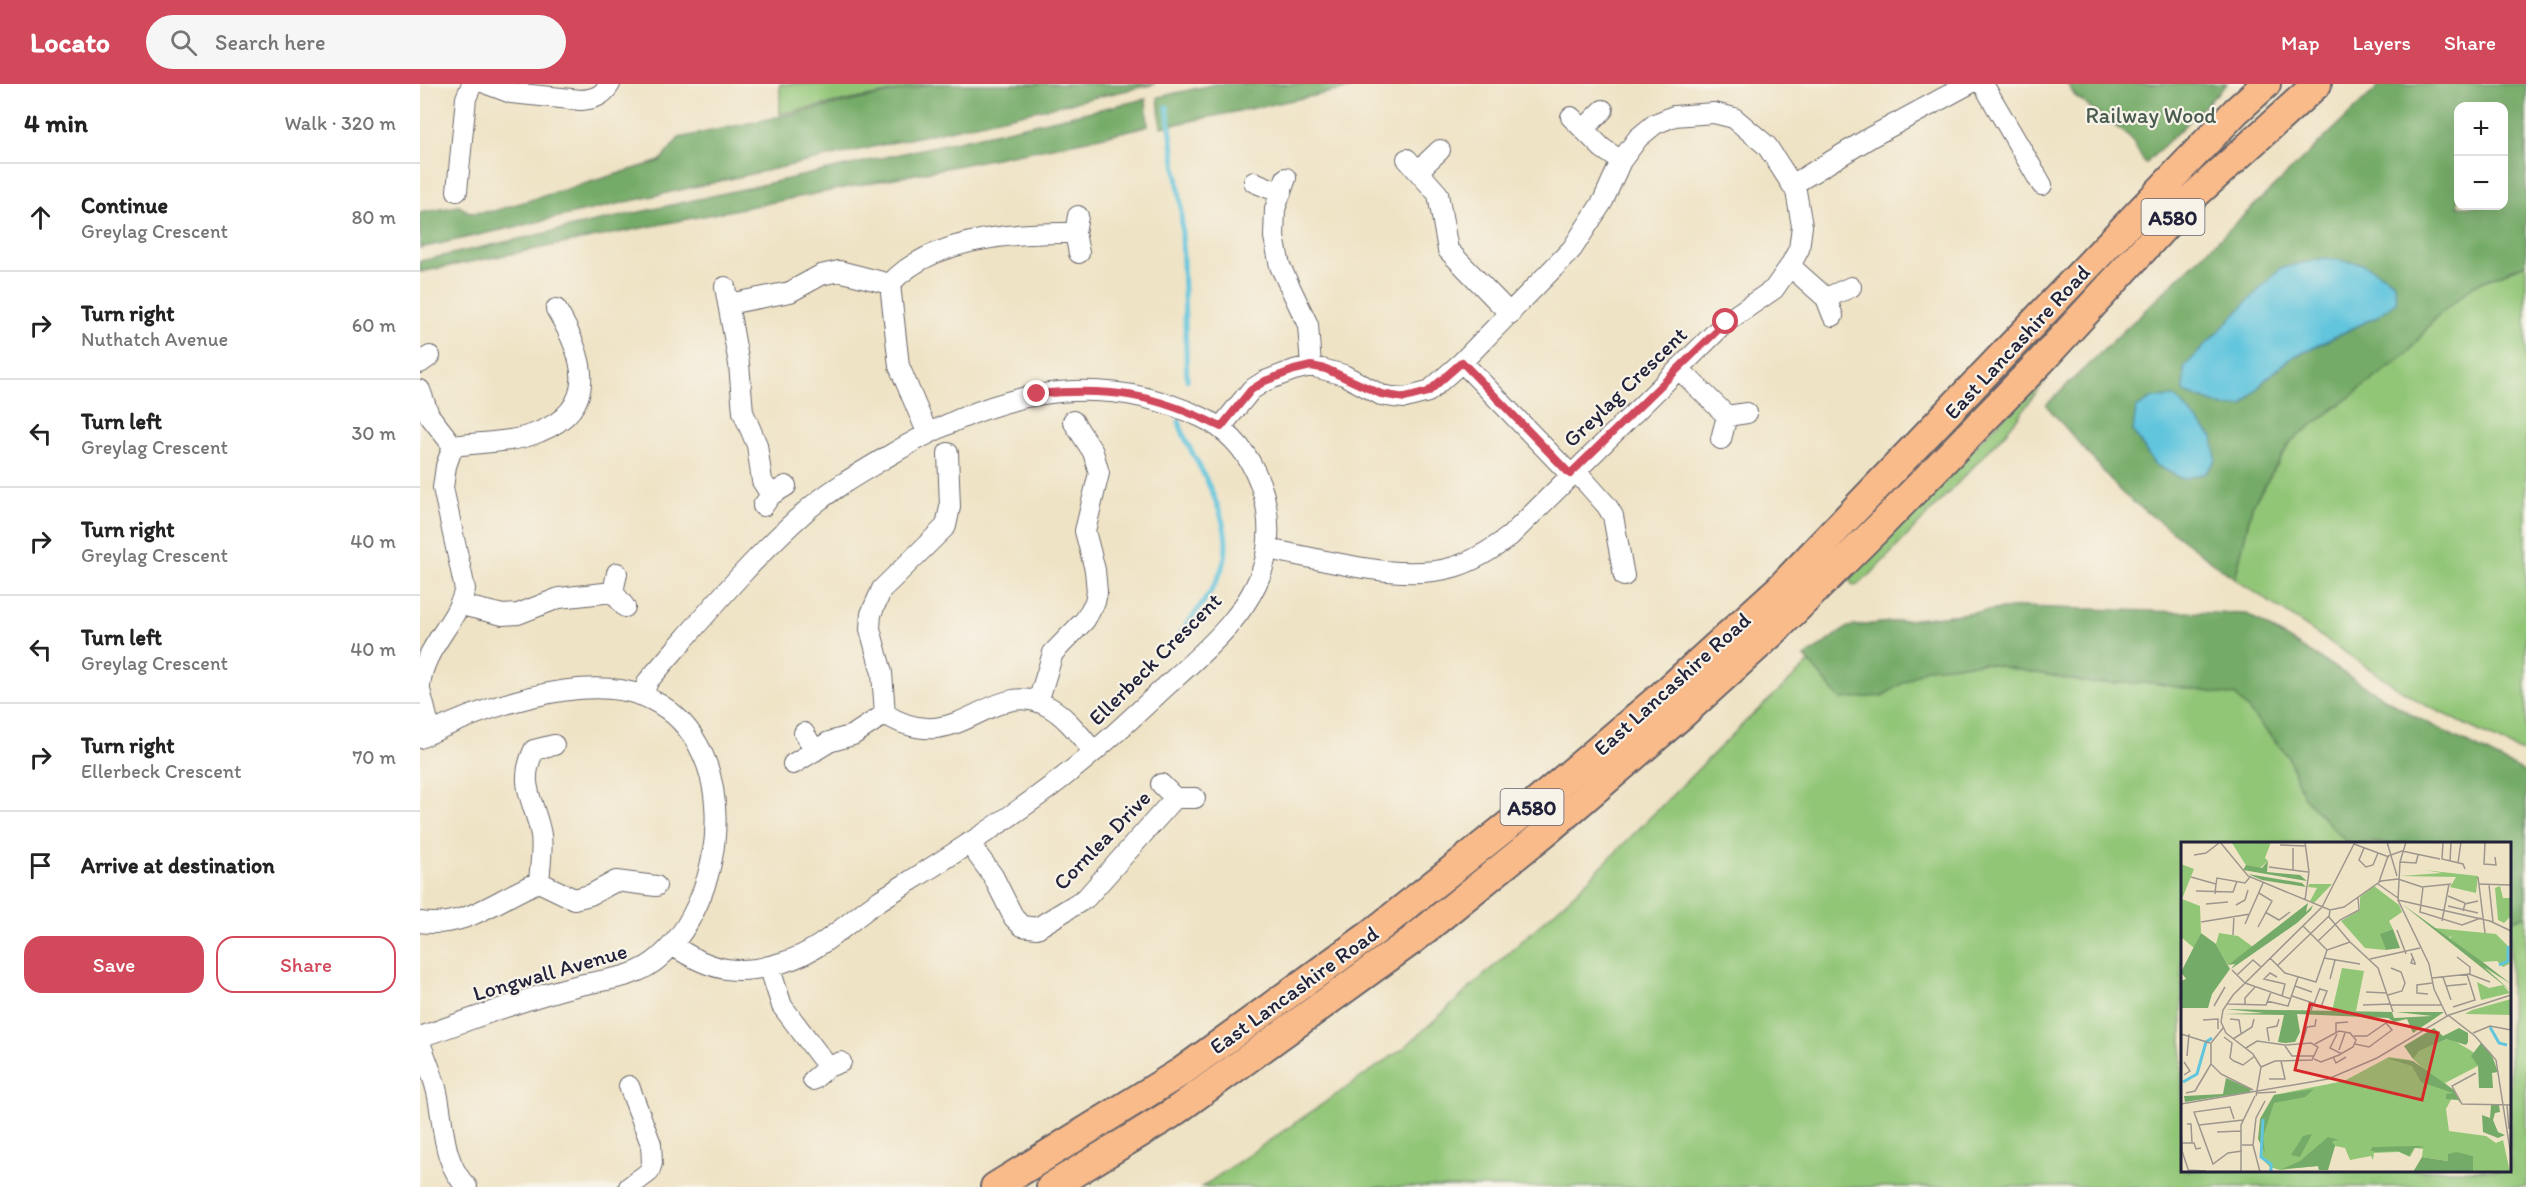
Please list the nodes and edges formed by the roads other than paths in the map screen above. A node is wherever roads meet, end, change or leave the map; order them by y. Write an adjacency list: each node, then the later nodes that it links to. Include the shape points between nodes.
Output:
1 (472, 84): 14 (street, via 466,98)
2 (487, 84): 3 (street, via 511,93 581,100 602,94)
3 (610, 84)
4 (1969, 84): 12 (street)
5 (1983, 84): 13 (street)
6 (2266, 84): 64 (highway, East Lancashire Road / A580, via 1780,588 1648,707 1536,803 1370,935 1181,1072)
7 (2317, 84): 65 (highway, East Lancashire Road / A580, via 2186,203 2041,361 1886,519 1773,632 1684,713 1411,941 1171,1113)
8 (1603, 110): 10 (street, via 1577,123)
9 (1440, 150): 20 (street, via 1412,165 1438,194 1448,250)
10 (1621, 161): 12 (street, Greylag Crescent, via 1638,138 1655,124 1674,116 1714,113 1734,118 1767,146); 20 (street, Greylag Crescent, via 1603,201 1572,249)
11 (1254, 182): 22 (street, via 1283,186 1273,225 1276,252 1308,325)
12 (1792, 185): 16 (street, Greylag Crescent, via 1802,226 1799,249)
13 (2042, 185)
14 (457, 191)
15 (1079, 253): 17 (street, via 1077,224 950,247 915,261)
16 (1790, 266): 18 (street, via 1830,307); 23 (street, Greylag Crescent, via 1774,289 1726,322)
17 (890, 284): 29 (street, via 899,366); 34 (street, via 839,271 821,275 790,292 727,295 743,412 757,445 762,481)
18 (1851, 287)
19 (556, 309): 31 (street, via 574,325 582,373 575,417 539,432)
20 (1510, 314): 21 (street, Greylag Crescent)
21 (1462, 362): 22 (street, Greylag Crescent, via 1428,392 1405,398 1381,394 1344,375); 33 (street)
22 (1311, 366): 28 (street, via 1265,381 1251,390)
23 (1678, 369): 26 (street); 33 (street, Greylag Crescent)
24 (420, 390): 31 (street, via 429,415)
25 (1747, 413): 26 (street)
26 (1727, 416): 30 (street)
27 (1083, 426): 41 (street, via 1099,473 1085,531 1097,592 1085,620 1053,653)
28 (1221, 427): 29 (street, Ellerbeck Crescent, via 1176,405 1085,389 1037,394 997,404); 35 (street, Ellerbeck Crescent, via 1258,476 1268,515)
29 (927, 432): 40 (street, Ellerbeck Crescent, via 807,510 739,576 648,681)
30 (1721, 438)
31 (453, 446): 38 (street, via 443,488 464,573)
32 (948, 453): 42 (street, via 941,482 950,514 946,526 882,589 871,614 871,636 882,672)
33 (1572, 472): 35 (street, Greylag Crescent, via 1510,536 1475,559 1454,567 1405,572); 36 (street, via 1607,506 1627,548)
34 (773, 496)
35 (1267, 549): 47 (street, Ellerbeck Crescent, via 1258,580 1230,623)
36 (1624, 576)
37 (619, 590): 38 (street, via 559,598 518,614 503,615)
38 (461, 605): 39 (street, via 424,663)
39 (420, 689): 44 (street)
40 (643, 696): 44 (street, Longwall Avenue, via 609,690 571,691 491,709); 56 (street, Longwall Avenue, via 664,708 698,742 714,801 715,850 710,873 693,912)
41 (1038, 702): 42 (street, via 1005,700 948,727 913,727); 47 (street, via 1068,722)
42 (885, 714): 46 (street, via 853,735)
43 (804, 734): 46 (street)
44 (426, 735)
45 (554, 745): 53 (street, via 534,750 526,767 528,794 541,836)
46 (815, 751): 48 (street)
47 (1094, 752): 52 (street, Ellerbeck Crescent)
48 (793, 764)
49 (1161, 784): 50 (street, Cornlea Drive)
50 (1175, 798): 51 (street, Cornlea Drive); 52 (street, Cornlea Drive, via 1086,898 1037,928 1022,926 1014,918 993,876)
51 (1195, 798)
52 (969, 843): 57 (street, Ellerbeck Crescent, via 867,909 830,940 789,961)
53 (539, 882): 54 (street, via 574,899 616,881); 55 (street, via 482,913 454,921)
54 (656, 886)
55 (420, 922)
56 (672, 945): 57 (street, Ellerbeck Crescent, via 712,968 729,971); 58 (street, Longwall Avenue, via 629,976 571,987)
57 (769, 966): 60 (street, via 782,1006 834,1064)
58 (420, 1037)
59 (420, 1043): 62 (street, via 434,1079 448,1155)
60 (813, 1080)
61 (629, 1086): 63 (street, via 631,1119 651,1144 652,1162 649,1172)
62 (467, 1187)
63 (629, 1187)
64 (995, 1187)
65 (1051, 1187)

